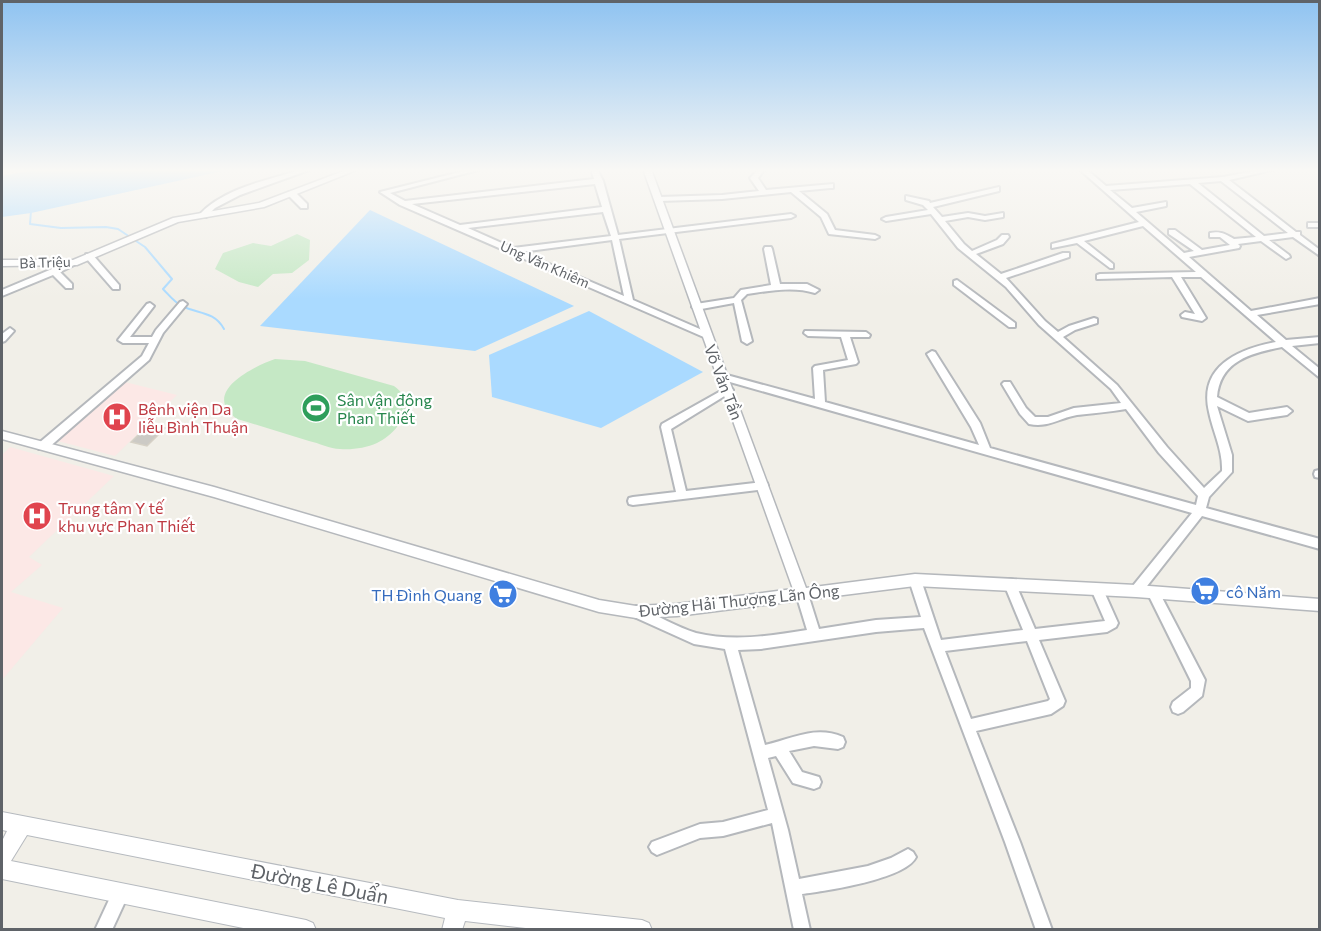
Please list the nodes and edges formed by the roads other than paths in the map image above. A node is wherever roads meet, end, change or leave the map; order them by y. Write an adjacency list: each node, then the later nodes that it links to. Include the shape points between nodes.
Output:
1 (206, 212): 14 (street)
2 (220, 212): 14 (street, Bà Triệu)
3 (424, 212): 19 (street, Ung Văn Khiêm)
4 (580, 212): 19 (street)
5 (608, 212): 24 (street)
6 (664, 212): 20 (street, Võ Văn Tần)
7 (820, 212): 25 (street, via 832,232)
8 (930, 212): 17 (street)
9 (933, 212): 33 (street, via 962,247)
10 (938, 212): 15 (street, via 985,218)
11 (1132, 212): 18 (street)
12 (1231, 212): 27 (street)
13 (1268, 212): 22 (street)
14 (203, 215): 37 (street, Bà Triệu, via 176,220)
15 (1000, 215)
16 (791, 216): 20 (street)
17 (886, 219)
18 (1144, 223): 28 (street); 38 (street)
19 (459, 228): 32 (street, Ung Văn Khiêm)
20 (670, 231): 24 (street); 59 (street, Võ Văn Tần)
21 (1172, 232): 34 (street)
22 (1297, 234): 27 (street); 35 (street)
23 (1213, 235): 29 (street)
24 (615, 237): 32 (street); 55 (street)
25 (875, 237)
26 (1005, 237): 33 (street)
27 (1264, 238): 29 (street); 39 (street)
28 (1078, 240): 30 (street); 42 (street)
29 (1232, 242): 34 (street, via 1236,246)
30 (1055, 246)
31 (768, 249): 51 (street)
32 (514, 250): 55 (street, Ung Văn Khiêm)
33 (973, 253): 46 (street)
34 (1201, 253): 38 (street)
35 (1319, 253)
36 (1066, 255): 46 (street)
37 (89, 256): 41 (street, Bà Triệu); 50 (street)
38 (1182, 256): 44 (street)
39 (1287, 257)
40 (2, 263): 41 (street, Bà Triệu)
41 (74, 263): 43 (street)
42 (1110, 266)
43 (55, 272): 49 (street); 53 (street)
44 (1204, 274): 45 (street); 60 (street)
45 (1175, 275): 47 (street); 61 (street, via 1202,318)
46 (1000, 277): 69 (street)
47 (1100, 277)
48 (957, 283): 63 (street)
49 (69, 286)
50 (116, 287)
51 (776, 287): 52 (street, via 807,286); 54 (street, via 744,292)
52 (815, 290)
53 (2, 293)
54 (737, 300): 59 (street); 73 (street)
55 (629, 301): 68 (street, Ung Văn Khiêm)
56 (1320, 301): 60 (street)
57 (183, 304): 71 (street)
58 (150, 306): 71 (street, via 123,340)
59 (696, 307): 68 (street, Võ Văn Tần)
60 (1249, 314): 74 (street)
61 (1185, 315)
62 (1094, 321): 69 (street)
63 (1012, 325)
64 (10, 330): 70 (street)
65 (808, 333): 66 (street)
66 (845, 335): 67 (street); 81 (street, via 853,362 818,368)
67 (866, 335)
68 (706, 336): 77 (street, Võ Văn Tần)
69 (1058, 336): 82 (street, via 1114,387)
70 (2, 339)
71 (154, 340): 85 (street, via 146,358)
72 (1320, 340): 74 (street)
73 (747, 341)
74 (1283, 343): 76 (street); 80 (street, via 1249,352 1227,364 1212,385)
75 (932, 354): 86 (street, via 976,426)
76 (1320, 375)
77 (723, 376): 79 (street, Võ Văn Tần); 81 (street)
78 (1007, 384): 82 (street, via 1033,421)
79 (728, 390): 87 (street, Võ Văn Tần); 89 (street, via 666,427)
80 (1212, 399): 83 (street, via 1248,417); 88 (street, via 1227,467 1225,475)
81 (820, 403): 86 (street)
82 (1127, 405): 88 (street)
83 (1287, 411)
84 (2, 435): 85 (street, Đường Hải Thượng Lãn Ông)
85 (43, 446): 100 (street, Đường Hải Thượng Lãn Ông, via 214,492 599,606)
86 (986, 450): 91 (street)
87 (763, 486): 89 (street); 98 (street, Võ Văn Tần)
88 (1204, 495): 91 (street)
89 (682, 496): 90 (street)
90 (633, 501)
91 (1200, 510): 92 (street); 96 (street)
92 (1320, 544)
93 (915, 580): 94 (street, Đường Hải Thượng Lãn Ông); 98 (street, Đường Hải Thượng Lãn Ông); 101 (street)
94 (1010, 584): 95 (street, Đường Hải Thượng Lãn Ông); 102 (street)
95 (1097, 589): 96 (street, Đường Hải Thượng Lãn Ông); 102 (street, via 1111,618 1110,625)
96 (1136, 591): 97 (street, Đường Hải Thượng Lãn Ông)
97 (1153, 592): 99 (street, Đường Hải Thượng Lãn Ông); 106 (street, via 1198,680 1197,691)
98 (802, 594): 100 (street, Đường Hải Thượng Lãn Ông); 103 (street)
99 (1320, 605)
100 (636, 612): 104 (street, via 694,638)
101 (928, 622): 103 (street); 105 (street)
102 (1031, 634): 105 (street); 107 (street, via 1058,701 1051,707)
103 (815, 635): 104 (street)
104 (730, 644): 110 (street)
105 (936, 646): 107 (street)
106 (1178, 707)
107 (968, 726): 126 (street)
108 (838, 742): 109 (street, via 808,737)
109 (780, 749): 110 (street); 111 (street, via 798,778)
110 (760, 753): 112 (street)
111 (814, 782)
112 (776, 815): 115 (street, via 700,831); 119 (street)
113 (2, 821): 114 (main road, Đường Lê Duẩn)
114 (22, 825): 117 (main road); 121 (main road, Đường Lê Duẩn)
115 (657, 847)
116 (908, 857): 119 (street, via 843,880)
117 (2, 858)
118 (2, 869): 120 (main road)
119 (794, 888): 125 (street)
120 (121, 893): 122 (street); 123 (main road)
121 (455, 920): 124 (main road, Đường Lê Duẩn)
122 (103, 930)
123 (306, 930)
124 (642, 930)
125 (802, 930)
126 (1044, 930)

